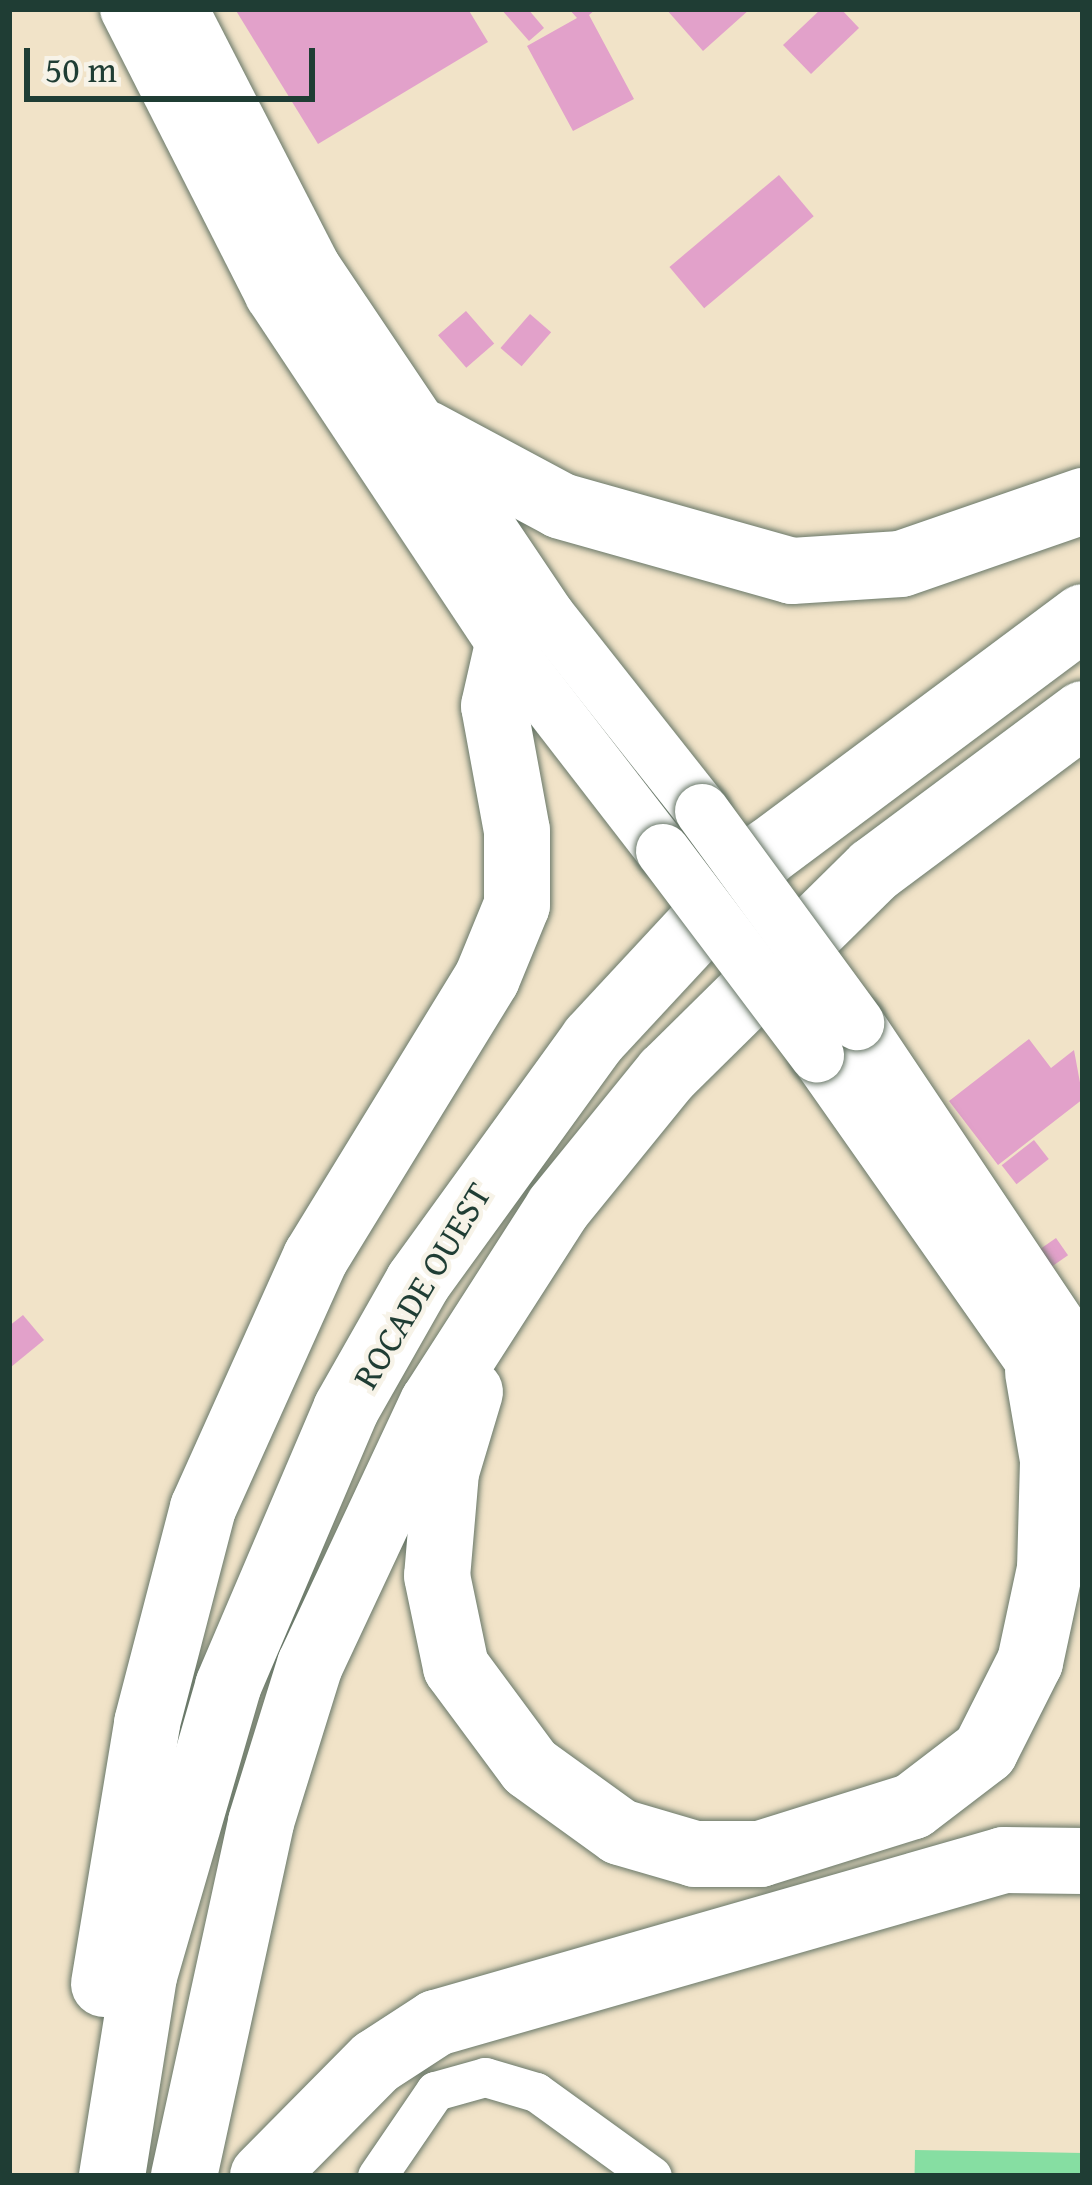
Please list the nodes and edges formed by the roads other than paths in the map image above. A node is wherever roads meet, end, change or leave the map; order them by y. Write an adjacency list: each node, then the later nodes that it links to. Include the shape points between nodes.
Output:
1 (128, 9): 6 (main road, via 272,295)
2 (181, 9): 3 (main road, via 313,266)
3 (425, 433): 4 (highway, via 561,506 792,571 901,564); 6 (main road)
4 (1083, 501)
5 (1083, 617): 14 (highway, ROCADE OUEST, via 768,852 593,1040 418,1282 346,1409 228,1686 144,1976)
6 (528, 633): 8 (main road, bridge, via 663,851); 8 (main road, bridge, via 702,811); 13 (highway, via 494,706 518,831 517,905 487,977 316,1257 203,1508 147,1723 114,1912)
7 (1083, 714): 9 (highway, ROCADE OUEST, via 813,925 667,1074)
8 (837, 1039): 10 (main road)
9 (499, 1298): 10 (highway, via 446,1472 437,1576 456,1667 530,1767 620,1832 695,1854 834,1838 913,1805 985,1751 1030,1662 1050,1569); 15 (highway, ROCADE OUEST, via 433,1403 310,1665 255,1844)
10 (1060, 1366): 11 (main road)
11 (1083, 1433)
12 (1083, 1862): 16 (highway, via 1004,1860 436,2024 326,2105)
13 (98, 2176)
14 (112, 2176)
15 (184, 2176)
16 (263, 2176)
17 (377, 2176): 18 (street, via 435,2091 485,2077 536,2092)
18 (652, 2176)

